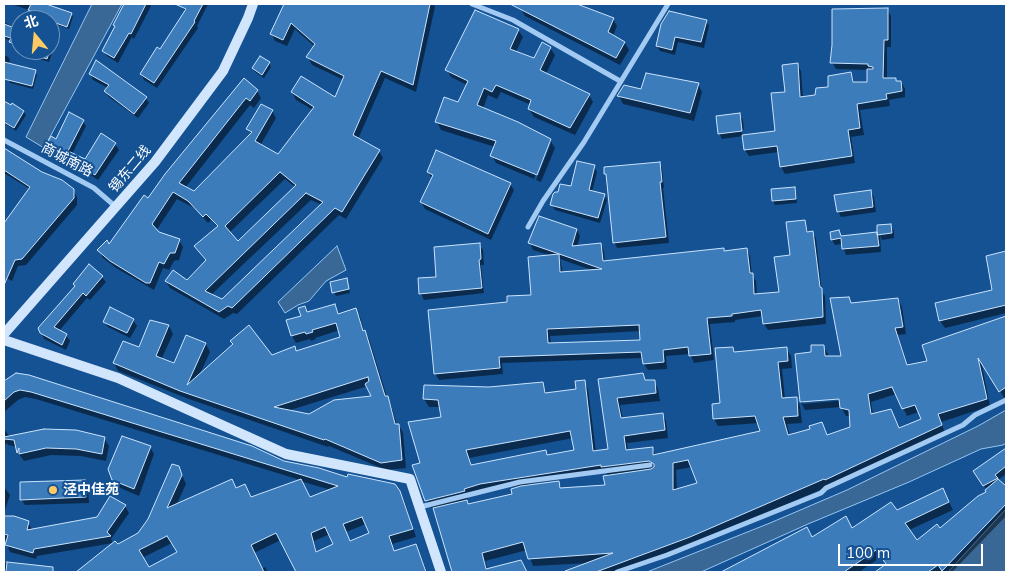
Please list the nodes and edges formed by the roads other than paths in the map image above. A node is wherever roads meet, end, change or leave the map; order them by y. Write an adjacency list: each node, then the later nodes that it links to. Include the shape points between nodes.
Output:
1 (253, 4): 6 (street, 锡东二线, via 223,71 155,162)
2 (472, 4): 4 (street, via 513,20)
3 (668, 4): 4 (street)
4 (620, 81): 7 (street)
5 (4, 140): 6 (street, 商城南路, via 94,188)
6 (116, 207): 8 (street, 锡东二线)
7 (528, 227)
8 (4, 334)
9 (4, 340): 12 (street, via 118,378 286,454 410,479)
10 (1006, 400): 14 (street, via 963,425 826,488 822,493)
11 (650, 465): 12 (street, via 520,482)
12 (420, 506): 13 (street)
13 (441, 572)
14 (617, 572)

